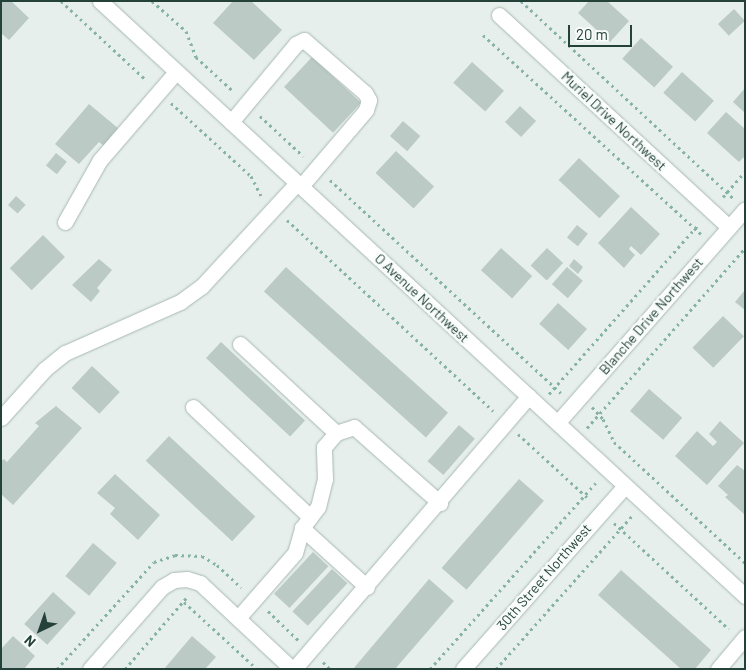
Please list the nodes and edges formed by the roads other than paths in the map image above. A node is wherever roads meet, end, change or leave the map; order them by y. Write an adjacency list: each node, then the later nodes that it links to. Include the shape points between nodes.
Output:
1 (100, 1): 3 (street, O Avenue Northwest)
2 (499, 15): 8 (street, Muriel Drive Northwest)
3 (176, 72): 4 (street, O Avenue Northwest); 7 (street, via 100,160)
4 (231, 122): 5 (street, O Avenue Northwest); 5 (street, via 296,44 304,40 365,92 369,100 366,110)
5 (299, 184): 10 (street, O Avenue Northwest); 12 (street, via 202,286 180,302 65,353 45,368)
6 (740, 205): 8 (street, Blanche Drive Northwest)
7 (64, 222)
8 (729, 227): 13 (street, Blanche Drive Northwest)
9 (240, 344): 14 (street)
10 (534, 401): 13 (street, O Avenue Northwest); 16 (street, via 507,423)
11 (194, 406): 17 (street)
12 (1, 418)
13 (558, 422): 15 (street, O Avenue Northwest)
14 (336, 433): 16 (street, via 354,427); 17 (street, via 324,447 325,478 318,507)
15 (625, 486): 19 (street, O Avenue Northwest); 24 (street, 30th Street Northwest)
16 (440, 504): 18 (street)
17 (306, 522): 18 (street); 20 (street, via 295,553)
18 (367, 586): 23 (street)
19 (745, 596)
20 (238, 618): 22 (street, via 200,583 174,580 158,592); 23 (street)
21 (743, 639): 25 (street)
22 (90, 669)
23 (293, 669)
24 (463, 669)
25 (718, 669)

